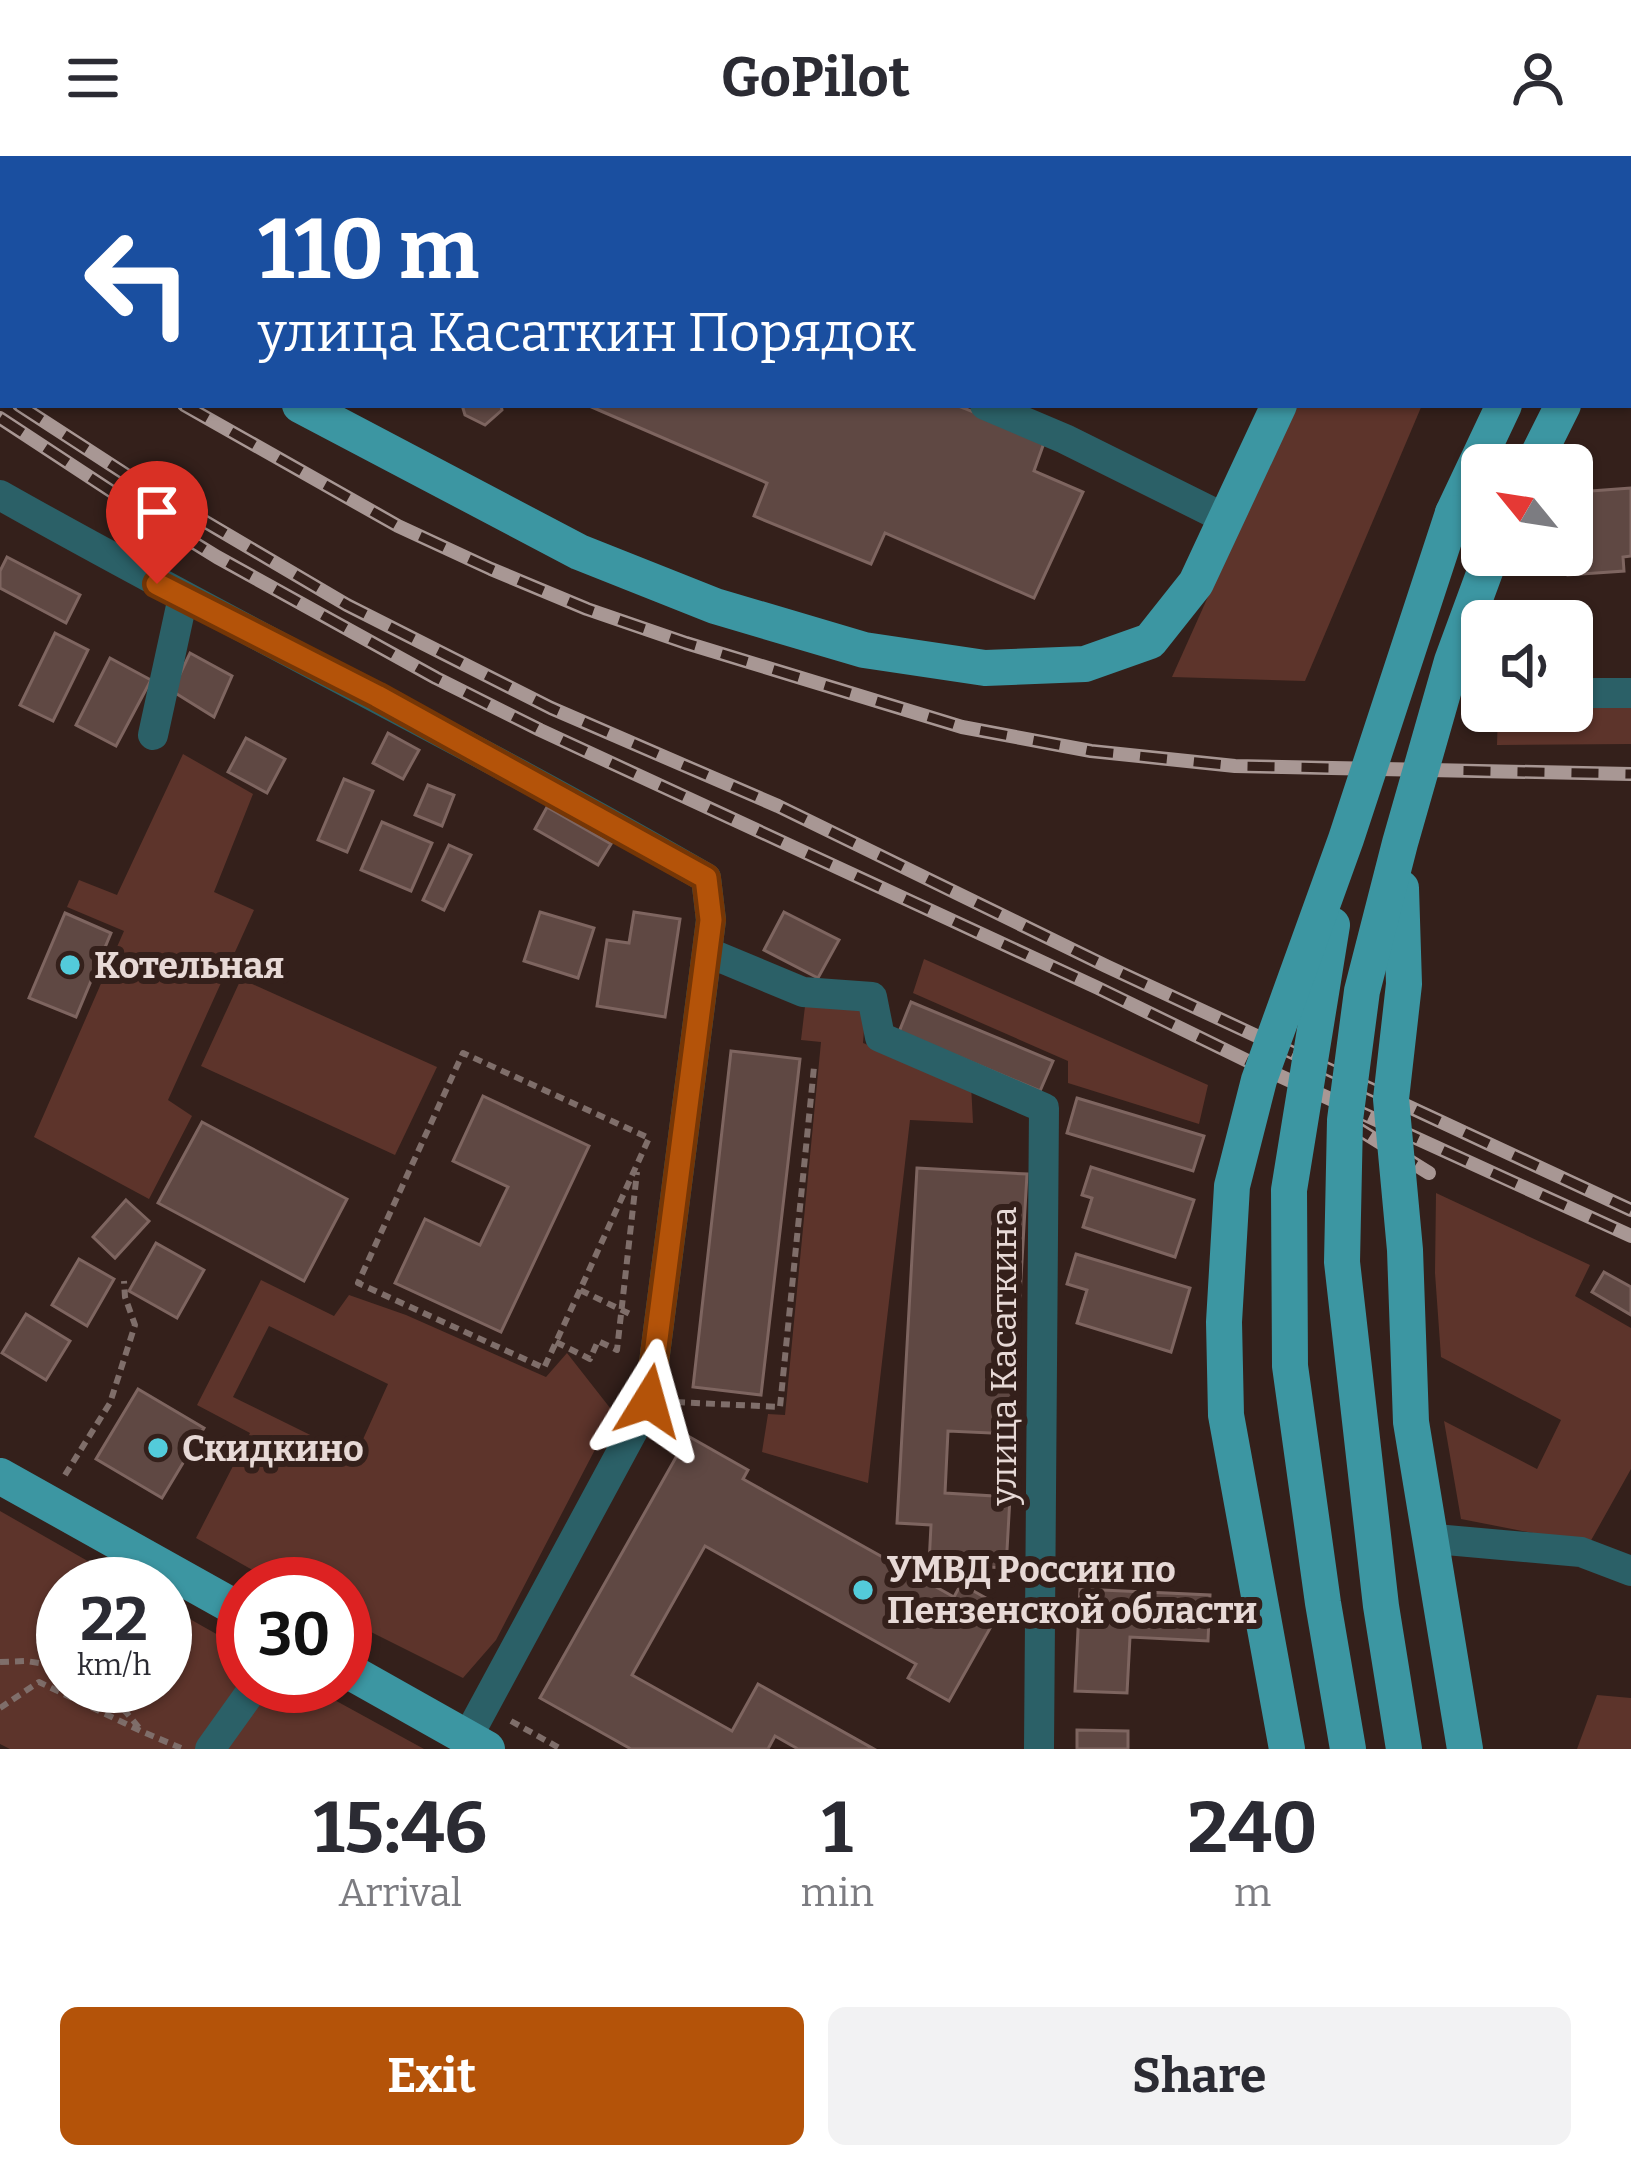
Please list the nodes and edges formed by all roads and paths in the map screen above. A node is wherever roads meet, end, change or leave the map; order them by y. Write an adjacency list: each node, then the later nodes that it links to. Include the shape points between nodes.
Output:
1 (306, 408): 8 (main road, via 579,552 715,606 864,650 985,668 1085,664 1150,640 1196,583)
2 (993, 408): 8 (street)
3 (1278, 408): 8 (main road)
4 (1503, 408): 14 (main road, bridge, via 1453,513)
5 (1562, 408): 6 (main road)
6 (1544, 444)
7 (0, 495): 10 (street)
8 (1224, 518)
9 (1483, 576): 15 (main road, bridge)
10 (183, 597): 13 (street); 16 (street, via 706,878)
11 (1593, 693): 12 (street)
12 (1631, 693)
13 (153, 735)
14 (1346, 839): 41 (main road, bridge, via 1259,1081 1232,1186 1226,1415); 42 (main road, bridge, via 1289,1190 1289,1234 1290,1366)
15 (1400, 843): 43 (main road, bridge, via 1353,1055 1342,1262); 44 (main road, bridge, via 1404,984 1391,1099 1412,1422)
16 (706, 952): 24 (street); 40 (street, улица Касаткина, via 803,992 872,997 880,1037 1043,1108)
17 (814, 1067): 24 (path, via 780,1407)
18 (638, 1162): 20 (path); 21 (path); 23 (path, via 649,1138 463,1053 358,1283 544,1368)
19 (124, 1281): 25 (path, via 135,1325 110,1403)
20 (580, 1290): 21 (path); 23 (path)
21 (622, 1311): 22 (path); 23 (path, via 616,1351 598,1341 590,1359)
22 (644, 1317)
23 (556, 1342)
24 (649, 1401): 37 (street)
25 (65, 1474)
26 (0, 1476): 29 (main road)
27 (1435, 1539): 28 (street, via 1581,1552)
28 (1631, 1571)
29 (216, 1597)
30 (0, 1662): 31 (path)
31 (36, 1662)
32 (372, 1684): 37 (main road)
33 (0, 1708): 36 (path, via 39,1682)
34 (127, 1713): 36 (path)
35 (236, 1713): 39 (street)
36 (143, 1732): 38 (path)
37 (477, 1743)
38 (185, 1749)
39 (210, 1749)
40 (1039, 1749)
41 (1287, 1749)
42 (1348, 1749)
43 (1404, 1749)
44 (1465, 1749)

